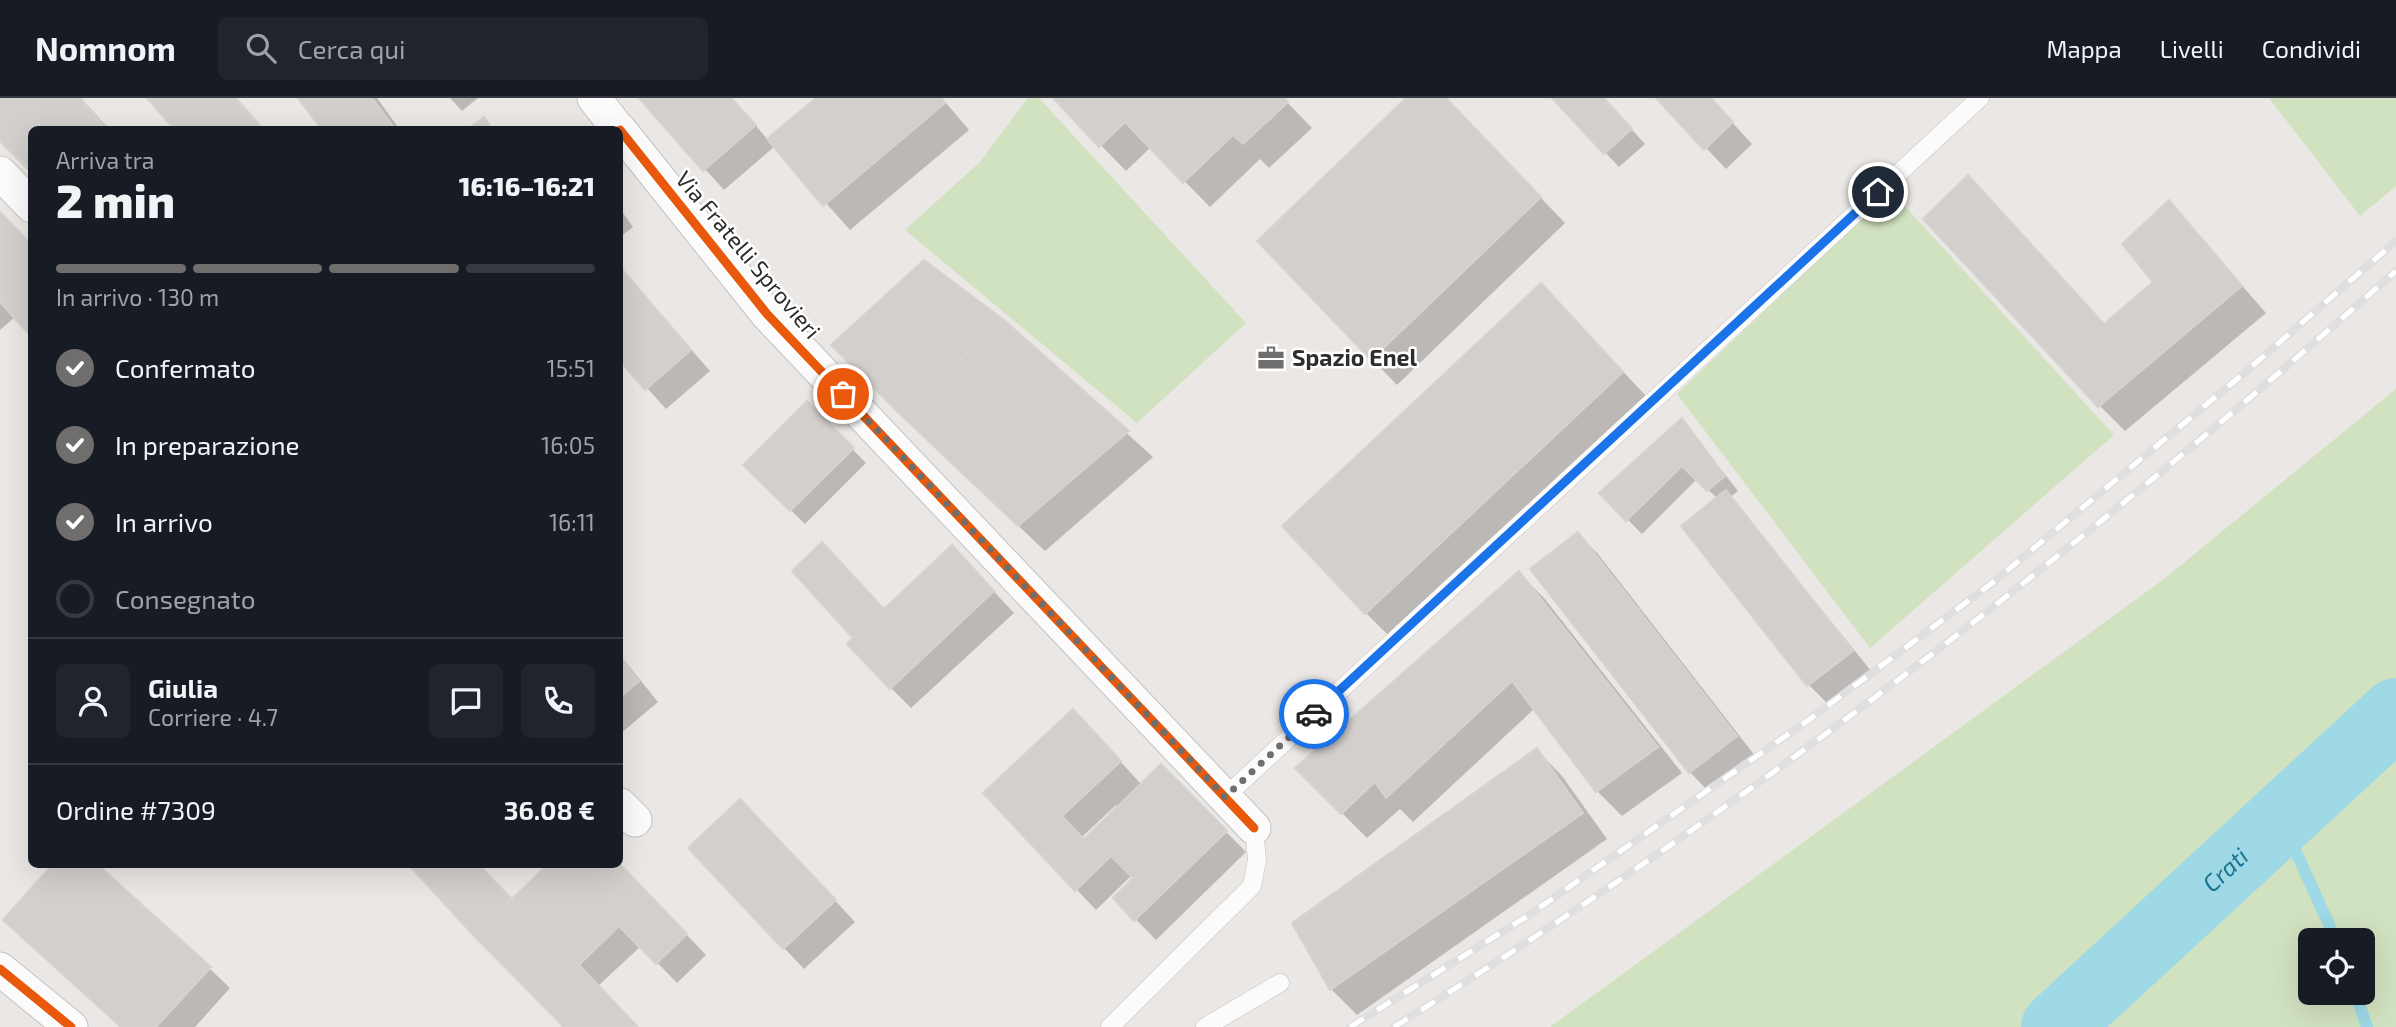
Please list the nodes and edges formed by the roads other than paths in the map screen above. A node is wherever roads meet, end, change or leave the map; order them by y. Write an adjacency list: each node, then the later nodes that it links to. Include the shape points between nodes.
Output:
1 (594, 98): 3 (street, Via Fratelli Sprovieri)
2 (1980, 98): 7 (lane)
3 (616, 126)
4 (623, 135): 7 (street, Via Fratelli Sprovieri, via 767,314)
5 (0, 173): 6 (street)
6 (28, 202)
7 (1225, 797): 8 (street, Via Fratelli Sprovieri)
8 (1254, 828): 12 (lane, via 1257,860 1252,886)
9 (0, 969): 11 (street)
10 (1280, 983): 13 (lane)
11 (71, 1027)
12 (1110, 1027)
13 (1205, 1027)

